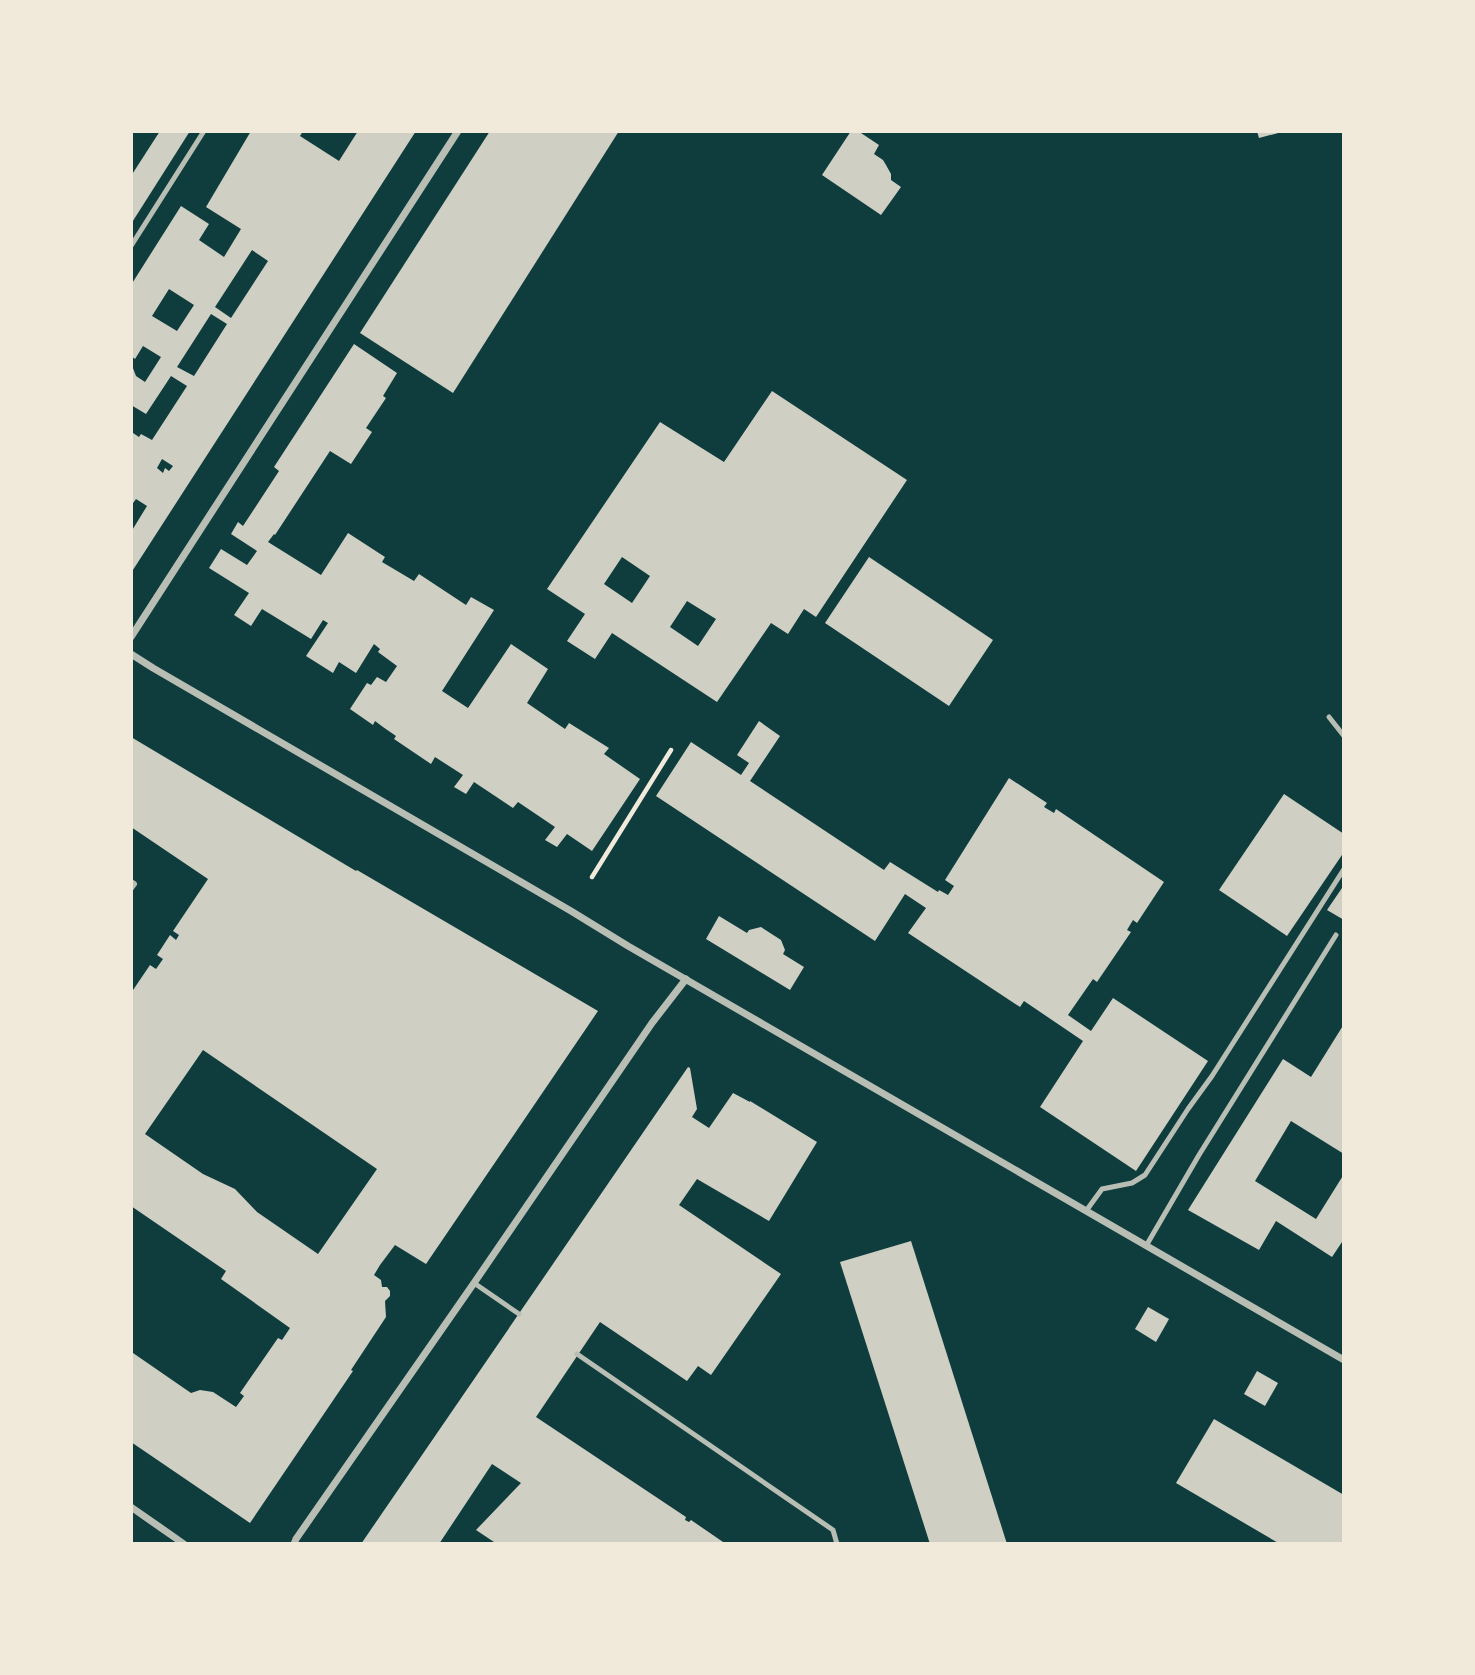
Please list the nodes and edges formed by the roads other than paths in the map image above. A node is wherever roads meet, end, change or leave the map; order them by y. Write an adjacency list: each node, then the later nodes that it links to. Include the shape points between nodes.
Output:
1 (204, 131): 3 (lane)
2 (458, 131): 4 (street)
3 (131, 246)
4 (131, 637)
5 (131, 654): 10 (street)
6 (1329, 717): 7 (lane)
7 (1344, 736)
8 (1344, 869): 11 (lane, via 1145,1175 1132,1183 1102,1189)
9 (1336, 935): 12 (lane)
10 (685, 979): 11 (street); 13 (street)
11 (1086, 1211): 12 (street)
12 (1146, 1246): 16 (street)
13 (474, 1283): 14 (lane); 19 (street)
14 (519, 1314)
15 (578, 1354): 20 (lane, via 833,1530)
16 (1344, 1360)
17 (131, 1507): 18 (street)
18 (184, 1544)
19 (294, 1544)
20 (837, 1544)

